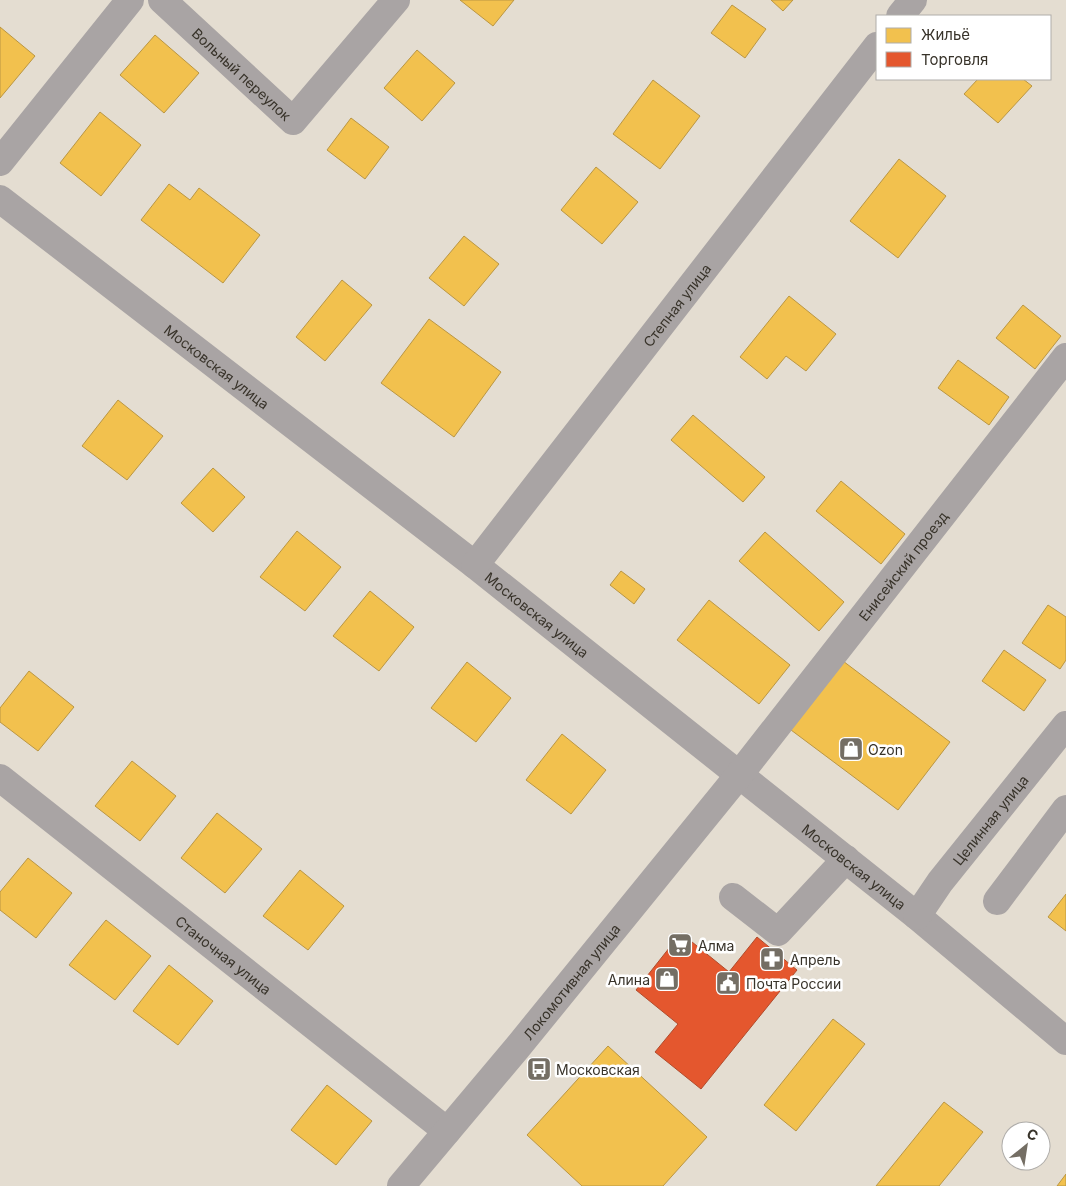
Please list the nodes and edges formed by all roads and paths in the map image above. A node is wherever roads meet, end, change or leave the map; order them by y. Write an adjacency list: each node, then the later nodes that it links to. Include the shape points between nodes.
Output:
1 (130, 0): 7 (street)
2 (162, 0): 3 (street, Вольный переулок, via 293,120)
3 (396, 0)
4 (913, 0): 5 (street)
5 (901, 15)
6 (876, 47): 10 (street, Степная улица)
7 (0, 162)
8 (0, 199): 10 (street, Московская улица)
9 (1066, 357): 12 (street, Енисейский проезд)
10 (475, 565): 12 (street, Московская улица)
11 (1066, 725): 18 (street, Целинная улица, via 940,882)
12 (739, 774): 15 (street, Московская улица); 20 (street, Локомотивная улица)
13 (0, 778): 20 (street, Станочная улица)
14 (1066, 809): 17 (street)
15 (846, 860): 16 (street, via 778,932); 18 (street, Московская улица)
16 (733, 897)
17 (998, 901)
18 (917, 916): 19 (street, Московская улица)
19 (1066, 1040)
20 (447, 1131): 21 (street, Локомотивная улица)
21 (401, 1186)

